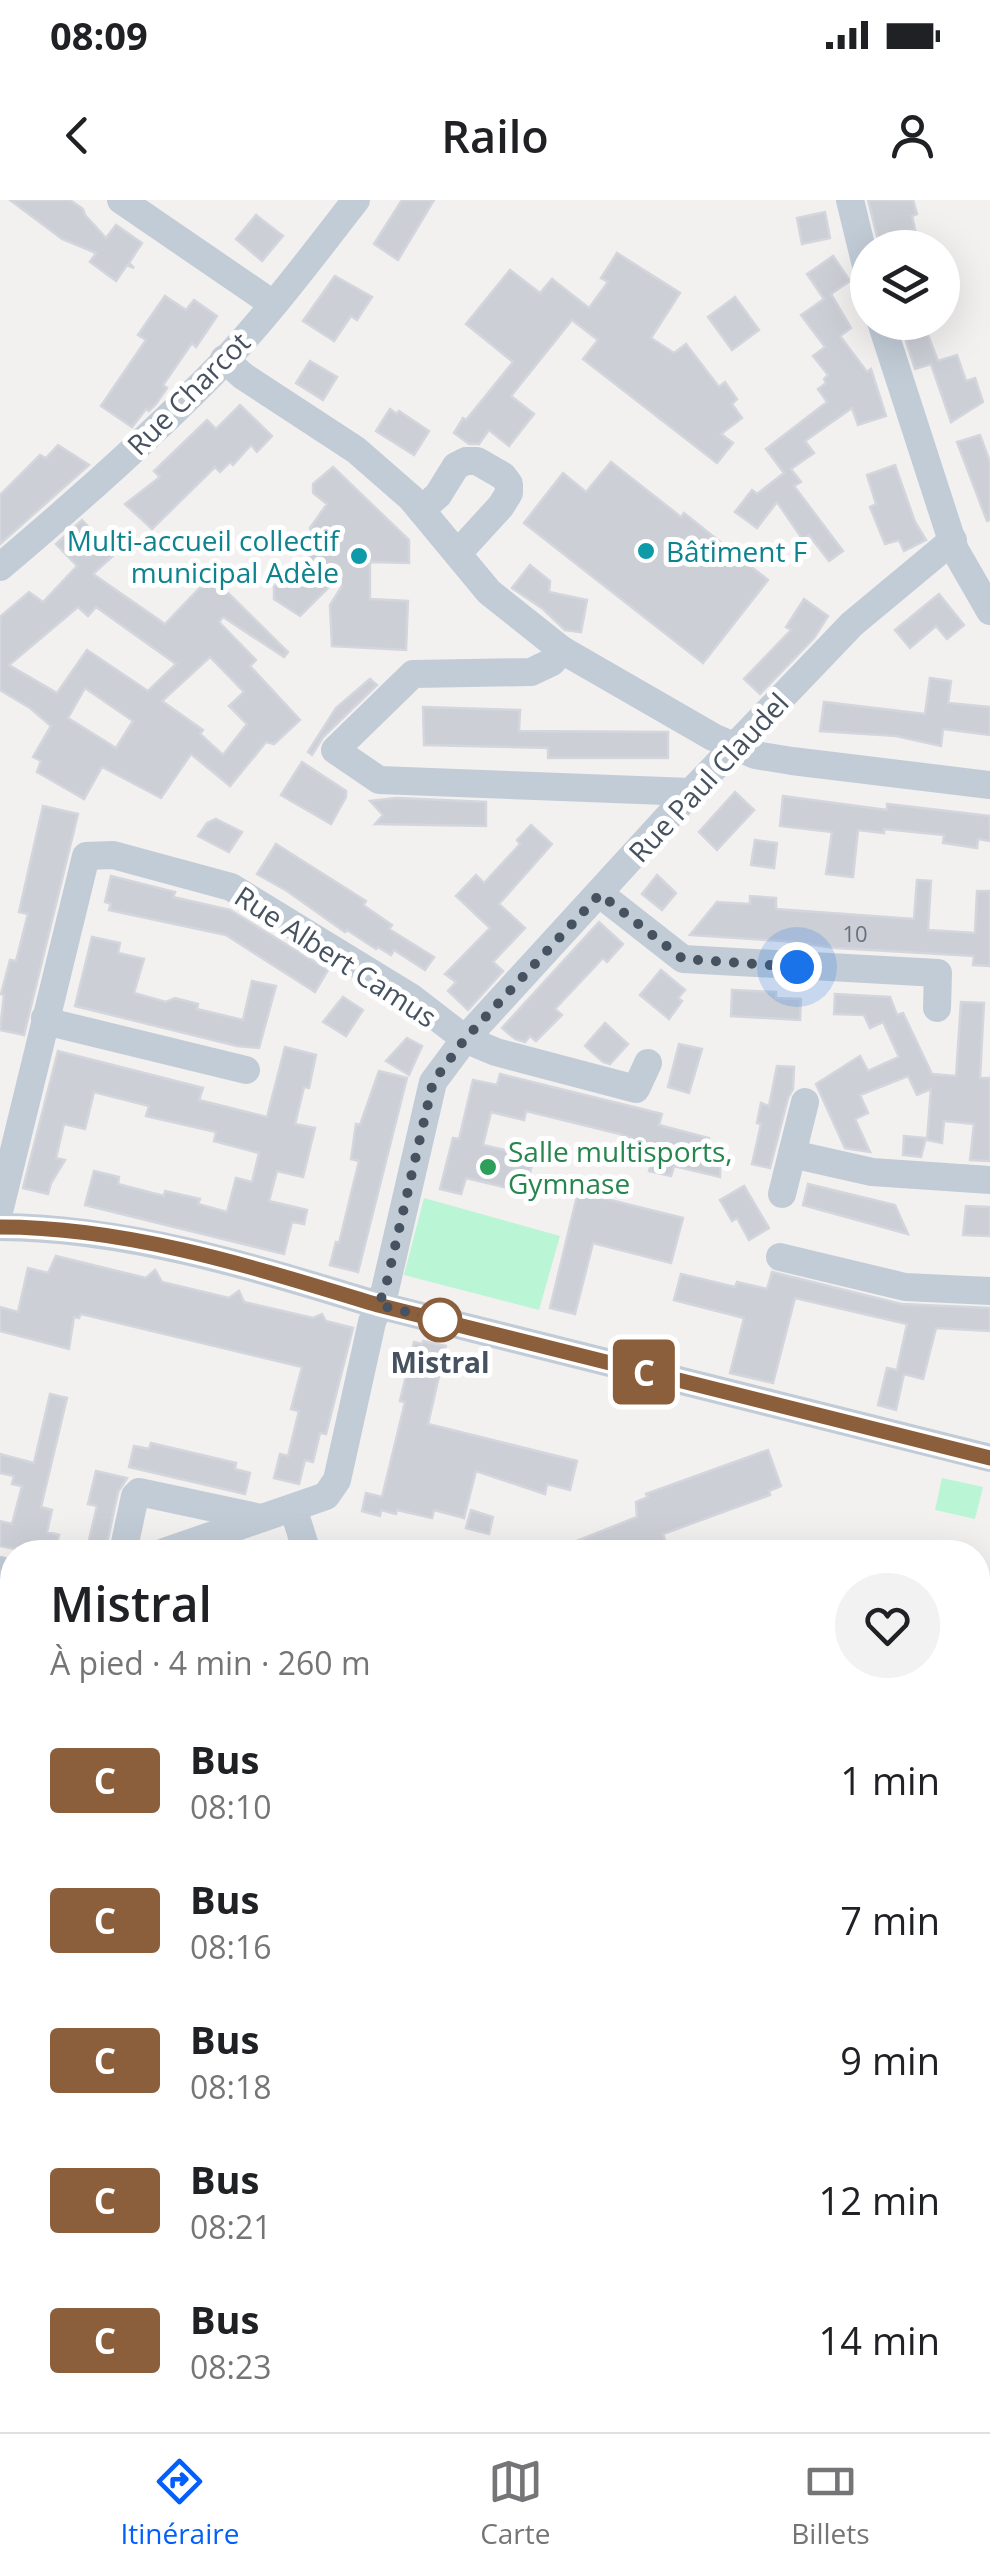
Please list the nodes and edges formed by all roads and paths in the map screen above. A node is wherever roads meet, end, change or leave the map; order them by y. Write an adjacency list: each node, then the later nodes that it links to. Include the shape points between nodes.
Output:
1 (120, 200): 5 (street)
2 (356, 200): 5 (street, Rue Charcot)
3 (850, 200): 4 (street)
4 (857, 230)
5 (273, 304): 7 (street, Rue Charcot)
6 (887, 340): 9 (street)
7 (224, 360): 8 (street, via 356,450); 11 (street, Rue Charcot)
8 (420, 510): 10 (street); 10 (street, via 466,461 503,476 509,493 502,506)
9 (953, 540): 12 (street); 14 (street, Rue Paul Claudel, via 852,624)
10 (458, 552): 13 (street, via 489,592)
11 (0, 567)
12 (990, 611)
13 (562, 650): 14 (street); 16 (street, via 532,672 413,674 335,750 380,780)
14 (736, 748): 15 (street, via 792,762); 16 (street, Rue Paul Claudel)
15 (990, 785)
16 (690, 792): 17 (street, Rue Paul Claudel)
17 (600, 894): 18 (street, via 683,959 938,973); 20 (street, Rue Paul Claudel)
18 (937, 1008)
19 (45, 1018): 20 (street, Rue Albert Camus, via 86,856 113,855 231,887 412,998); 22 (street); 27 (street)
20 (465, 1039): 21 (street, Rue Albert Camus, via 636,1089); 31 (street, Rue Paul Claudel, via 433,1082)
21 (648, 1063)
22 (246, 1070)
23 (805, 1102): 24 (street)
24 (792, 1154): 25 (street, via 872,1172); 26 (street)
25 (990, 1180)
26 (782, 1194)
27 (0, 1208)
28 (0, 1227): 31 (street, via 146,1243)
29 (780, 1257): 30 (street, via 904,1287)
30 (990, 1291)
31 (378, 1305): 32 (street); 33 (street, Rue Paul Claudel, via 337,1480 326,1496)
32 (990, 1458)
33 (293, 1508): 34 (street, Rue Paul Claudel); 37 (street)
34 (263, 1519): 35 (street, via 139,1492); 36 (street, Rue Paul Claudel)
35 (126, 1540)
36 (200, 1540)
37 (303, 1540)

